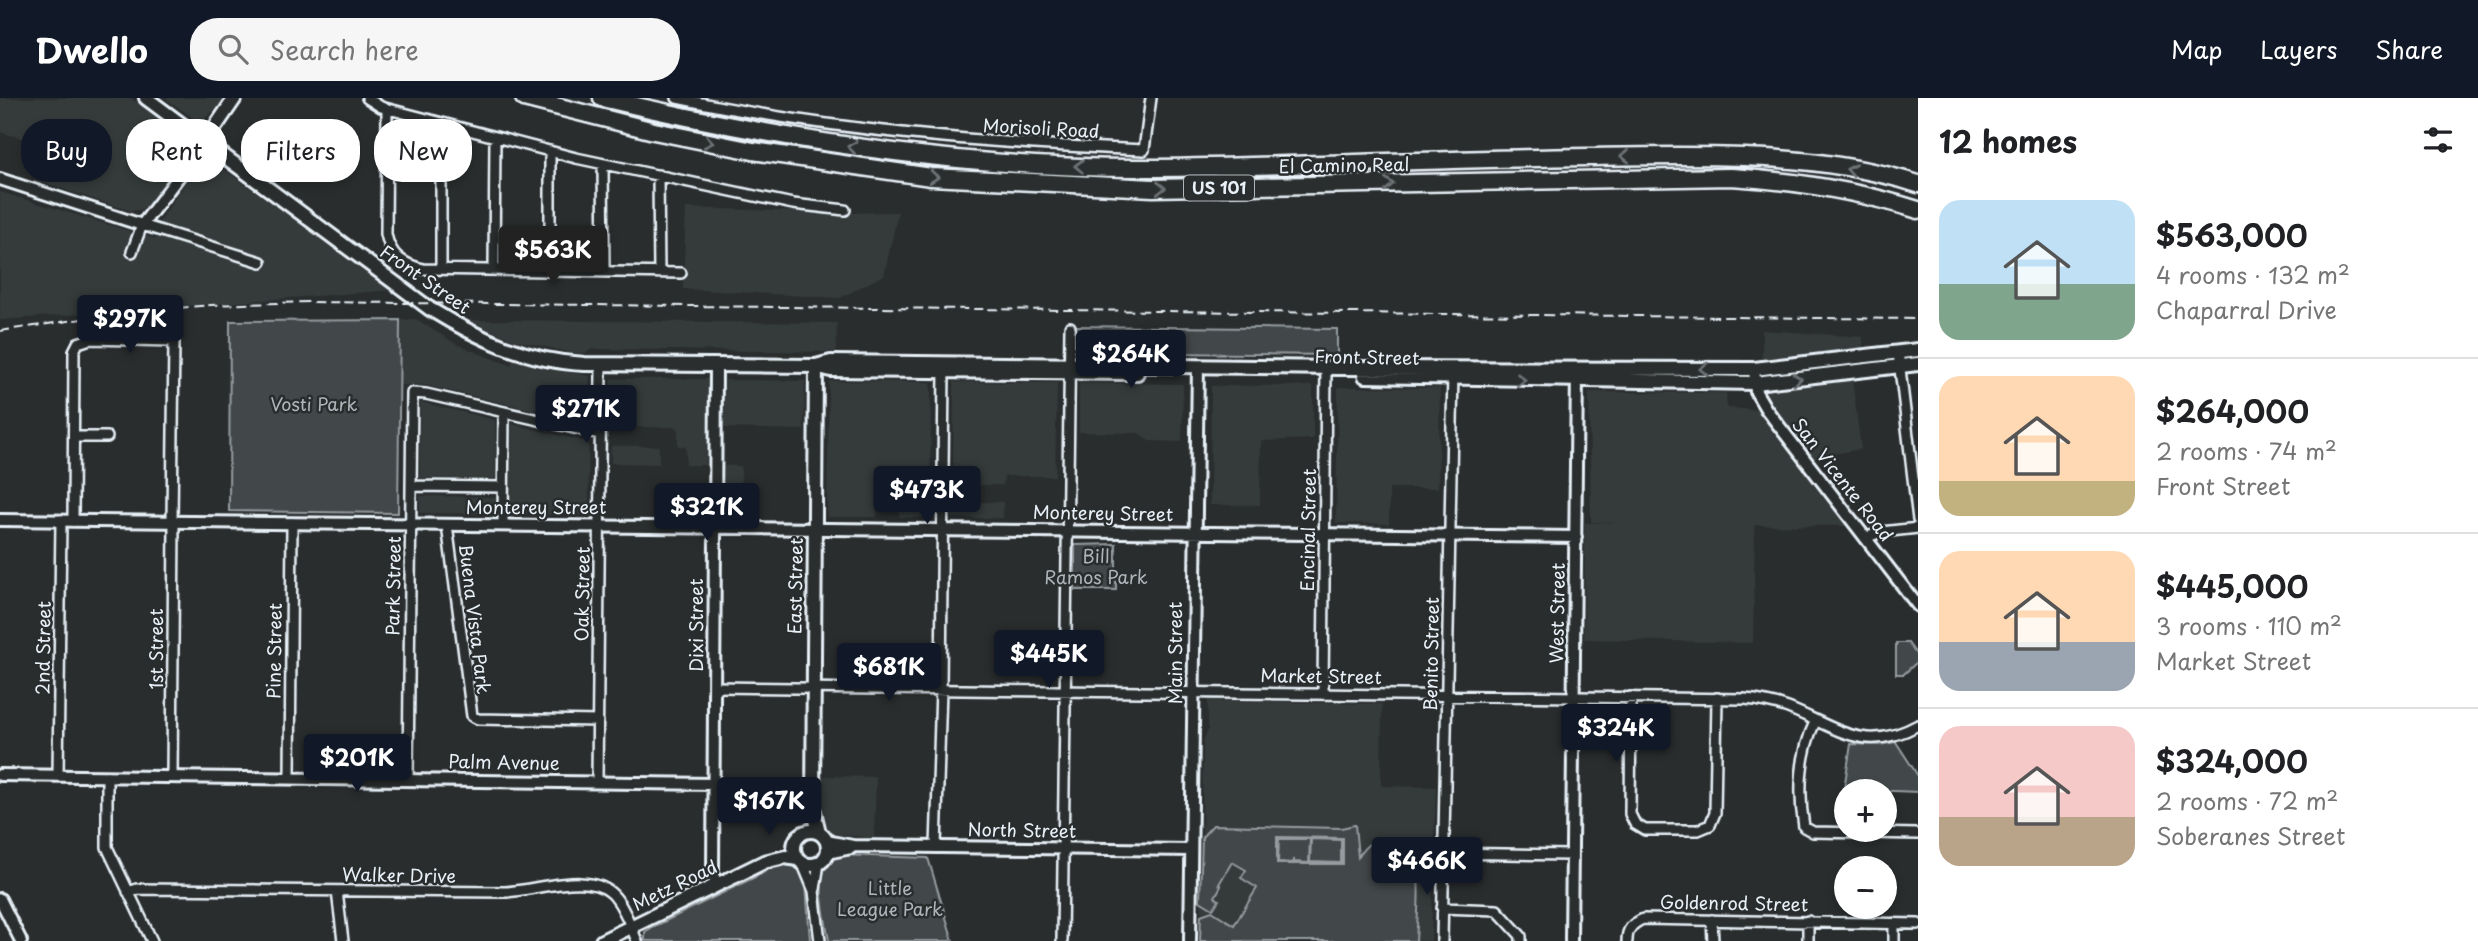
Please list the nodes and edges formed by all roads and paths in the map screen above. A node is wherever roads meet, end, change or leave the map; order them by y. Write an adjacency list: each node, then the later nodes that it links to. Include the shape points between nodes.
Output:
1 (146, 98): 9 (main road, Front Street)
2 (235, 98): 10 (main road)
3 (367, 98): 8 (street)
4 (524, 98): 23 (highway, El Camino Real / US 101, one-way to 23, via 729,146 931,177 1179,188 1731,177 1822,186)
5 (602, 98): 21 (highway, El Camino Real / US 101, one-way to 5, via 1831,166 1670,155 1152,168 1006,163 783,136)
6 (677, 98): 7 (street, Morisoli Road, via 827,125 922,136 1144,150)
7 (1151, 98)
8 (387, 109): 11 (street); 27 (street, via 386,234 397,258 413,267)
9 (174, 119)
10 (221, 119)
11 (426, 119)
12 (472, 130): 13 (street)
13 (495, 136): 14 (street); 28 (street)
14 (550, 151): 16 (street); 29 (street)
15 (227, 158): 37 (main road, Front Street, via 459,327 550,360)
16 (603, 164): 17 (street); 30 (street)
17 (658, 175): 22 (street, via 793,204); 31 (street)
18 (0, 179): 24 (street)
19 (175, 182): 24 (street)
20 (442, 182): 27 (street)
21 (1918, 184)
22 (845, 210)
23 (1918, 210)
24 (142, 225): 25 (street); 26 (street)
25 (132, 252)
26 (261, 262)
27 (441, 269): 28 (street)
28 (494, 270): 29 (street)
29 (550, 271): 30 (street)
30 (604, 272): 31 (street)
31 (659, 273): 32 (street)
32 (681, 273)
33 (1070, 327): 43 (street)
34 (174, 341): 53 (street, 2nd Street, via 90,339 78,343 74,351); 59 (street, 1st Street)
35 (1918, 350): 36 (main road, Front Street)
36 (1898, 352): 42 (street); 44 (main road, Front Street)
37 (601, 364): 39 (main road, Front Street); 51 (street, Oak Street)
38 (1918, 364): 42 (main road, Front Street)
39 (716, 365): 40 (main road, Front Street); 65 (street, Dixi Street)
40 (816, 366): 41 (main road, Front Street, via 831,370); 67 (main road, East Street)
41 (944, 367): 43 (main road, Front Street); 68 (street)
42 (1900, 367): 49 (main road, Front Street, one-way to 42); 57 (street)
43 (1070, 368): 45 (main road, Front Street); 69 (street)
44 (1754, 369): 48 (main road, Front Street, one-way to 48); 49 (street, San Vicente Road)
45 (1198, 370): 46 (main road, Front Street); 70 (street, Main Street)
46 (1326, 371): 47 (main road, Front Street); 71 (street, Encinal Street)
47 (1453, 373): 48 (main road, Front Street); 72 (street, Benito Street)
48 (1577, 374): 49 (main road, Front Street); 73 (street, West Street)
49 (1755, 383): 74 (street, San Vicente Road, via 1766,409)
50 (504, 413): 51 (street); 54 (street, Park Street, via 412,393); 55 (street)
51 (600, 434): 64 (street, Oak Street)
52 (107, 436): 53 (street)
53 (74, 437): 58 (street, 2nd Street)
54 (411, 486): 55 (street); 61 (street, Park Street)
55 (503, 487): 63 (street)
56 (0, 520): 58 (street, Monterey Street)
57 (1918, 520)
58 (67, 521): 59 (street, Monterey Street); 90 (street, 2nd Street)
59 (173, 522): 60 (street, Monterey Street); 92 (street, 1st Street)
60 (292, 523): 61 (street, Monterey Street); 93 (street, Pine Street)
61 (411, 525): 62 (street, Monterey Street); 94 (street, Park Street)
62 (447, 525): 63 (street, Monterey Street); 86 (street, Buena Vista Park, via 472,716)
63 (503, 525): 64 (street, Monterey Street)
64 (600, 526): 65 (street, Monterey Street); 86 (street, Oak Street)
65 (715, 527): 67 (street, Monterey Street); 76 (street, Dixi Street)
66 (1918, 528): 74 (street)
67 (814, 529): 68 (street, Monterey Street); 77 (main road, East Street)
68 (942, 529): 69 (street, Monterey Street); 78 (street)
69 (1067, 531): 70 (street, Monterey Street); 79 (street)
70 (1195, 532): 71 (street, Monterey Street); 80 (street, Main Street)
71 (1324, 534): 72 (street, Monterey Street); 81 (street, Encinal Street)
72 (1449, 536): 73 (street, Monterey Street); 82 (street, Benito Street)
73 (1576, 537): 83 (street, West Street)
74 (1865, 538): 75 (street, San Vicente Road)
75 (1918, 606)
76 (715, 687): 77 (street, Market Street); 96 (street, Dixi Street)
77 (812, 687): 78 (street, Market Street); 97 (main road, East Street)
78 (941, 689): 79 (street, Market Street); 101 (street)
79 (1064, 690): 80 (street, Market Street); 102 (street)
80 (1194, 691): 81 (street, Market Street); 103 (street, Main Street)
81 (1322, 692): 82 (street, Market Street)
82 (1447, 694): 83 (street, Market Street); 104 (street, Benito Street)
83 (1574, 696): 84 (street, Market Street); 105 (street, West Street)
84 (1631, 697): 85 (street, Market Street); 85 (street, via 1630,814 1635,824 1644,830 1698,831 1710,825 1715,813)
85 (1717, 698): 87 (street, Market Street, via 1775,704)
86 (598, 721): 95 (street, Oak Street)
87 (1815, 722): 88 (street, Market Street, via 1867,738 1899,734); 98 (street, via 1803,754 1804,827 1814,832)
88 (1918, 725)
89 (0, 775): 90 (street, Palm Avenue)
90 (58, 776): 91 (street, Palm Avenue)
91 (107, 776): 92 (street, Palm Avenue); 111 (street, via 107,848)
92 (172, 777): 93 (street, Palm Avenue)
93 (290, 778): 94 (street, Palm Avenue)
94 (408, 779): 95 (street, Palm Avenue)
95 (597, 782): 96 (street, Palm Avenue)
96 (715, 784): 108 (street, Dixi Street)
97 (813, 807): 99 (main road, East Street); 100 (main road, East Street)
98 (1918, 834)
99 (801, 835): 100 (main road, via 812,831); 106 (main road, via 795,850); 107 (main road, Metz Road)
100 (823, 847): 101 (street, North Street); 106 (main road, via 811,865); 110 (street)
101 (936, 847): 102 (street, North Street)
102 (1063, 849): 103 (street, North Street); 125 (street)
103 (1191, 850): 126 (street, Main Street)
104 (1444, 853): 105 (street); 113 (street, Benito Street)
105 (1570, 855): 129 (street, West Street)
106 (800, 860): 107 (main road, Metz Road, via 785,857); 110 (street)
107 (764, 862): 108 (main road, Metz Road)
108 (716, 885): 118 (main road, Metz Road)
109 (337, 891): 111 (street, Walker Drive); 118 (street, Walker Drive, via 505,892 591,883 615,896); 121 (street)
110 (814, 891): 124 (street)
111 (128, 892): 120 (street)
112 (0, 899): 119 (street)
113 (1442, 908): 127 (street, Benito Street); 128 (street, via 1497,910)
114 (1712, 920): 115 (street, Goldenrod Street); 130 (street, Goldenrod Street, via 1643,919 1627,933); 131 (street)
115 (1808, 921): 116 (street, Goldenrod Street); 132 (street)
116 (1894, 924): 117 (street, Goldenrod Street); 133 (street)
117 (1918, 924)
118 (631, 927): 122 (main road, Metz Road); 123 (street, Walker Drive)
119 (20, 941)
120 (152, 941)
121 (343, 941)
122 (602, 941)
123 (637, 941)
124 (820, 941)
125 (1062, 941)
126 (1190, 941)
127 (1442, 941)
128 (1521, 941)
129 (1571, 941)
130 (1628, 941)
131 (1713, 941)
132 (1808, 941)
133 (1894, 941)

